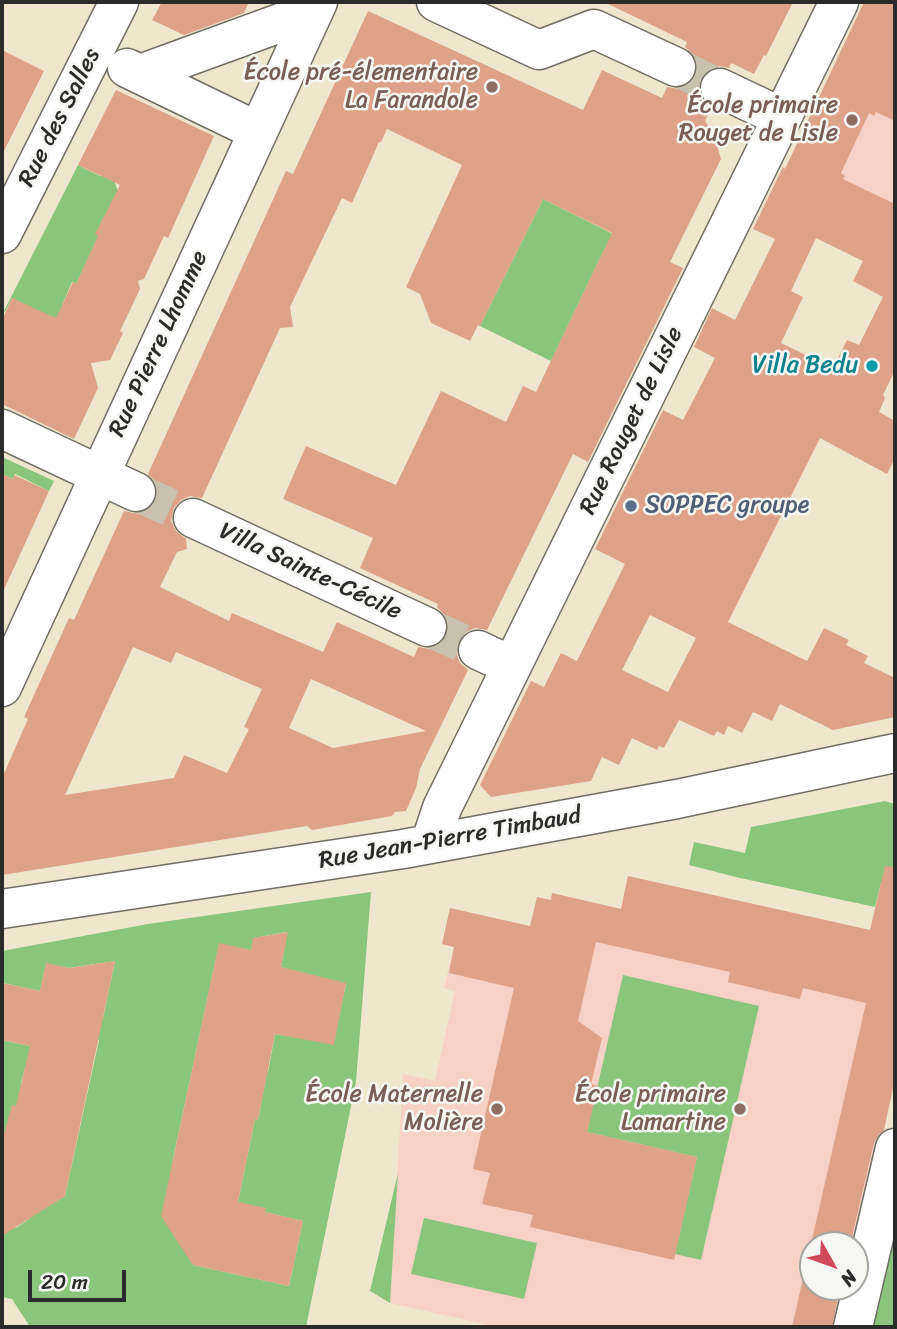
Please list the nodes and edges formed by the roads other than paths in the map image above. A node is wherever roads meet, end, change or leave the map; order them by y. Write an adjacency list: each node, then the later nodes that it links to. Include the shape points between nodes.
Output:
1 (119, 2): 5 (street, Rue des Salles)
2 (436, 2): 6 (street, via 539,50 594,29)
3 (839, 2): 9 (street, Rue Rouget de Lisle)
4 (315, 6): 7 (street); 10 (street, Rue Pierre Lhomme)
5 (93, 52): 7 (street); 11 (street, Rue des Salles)
6 (676, 67)
7 (140, 74): 10 (street)
8 (720, 88): 9 (street)
9 (781, 117): 19 (street, Rue Rouget de Lisle, via 495,658)
10 (257, 131): 13 (street, Rue Pierre Lhomme)
11 (2, 234)
12 (2, 429): 13 (street)
13 (92, 489): 14 (street); 17 (street, Rue Pierre Lhomme)
14 (136, 492)
15 (193, 518): 16 (street, Villa Sainte-Cécile)
16 (427, 627)
17 (2, 687)
18 (895, 753): 19 (street, Rue Jean-Pierre Timbaud)
19 (430, 844): 20 (street, Rue Jean-Pierre Timbaud)
20 (2, 909)
21 (895, 1148): 22 (street)
22 (853, 1327)

